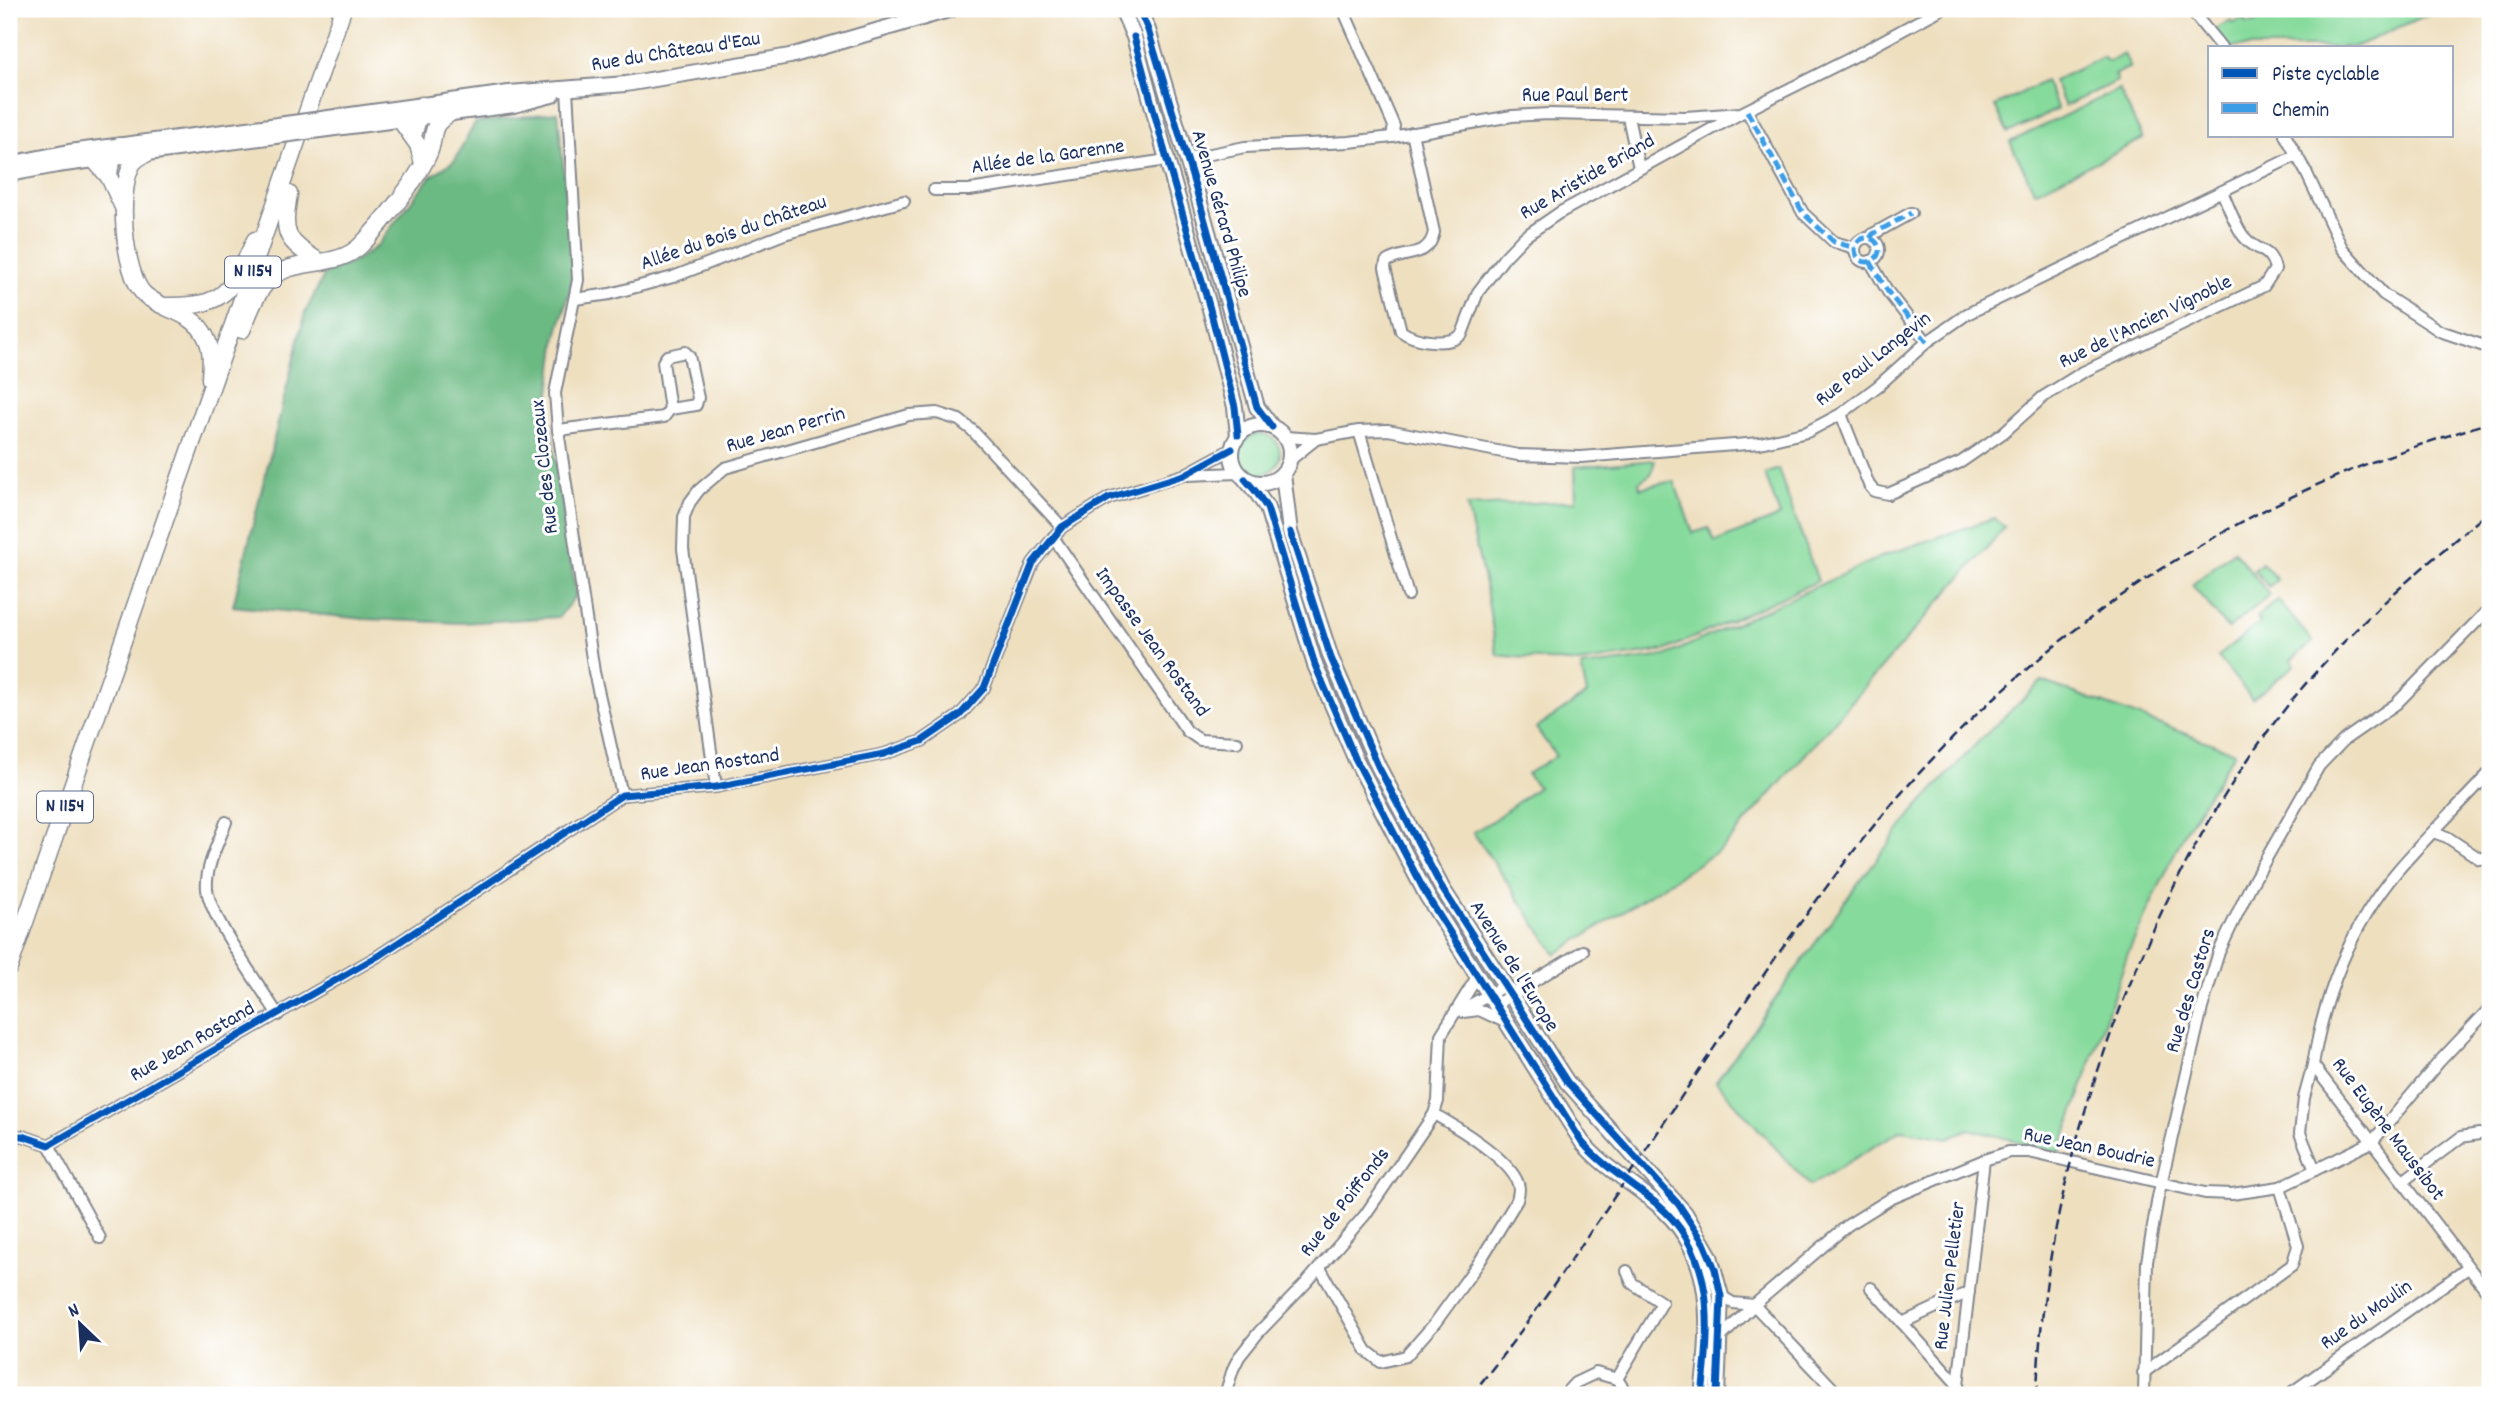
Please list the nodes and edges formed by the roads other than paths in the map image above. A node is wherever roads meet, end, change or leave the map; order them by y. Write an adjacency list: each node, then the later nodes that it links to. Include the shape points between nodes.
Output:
1 (343, 9): 30 (main road, N 1154)
2 (952, 9): 9 (main road, Rue du Château d'Eau, via 790,56)
3 (1122, 9): 25 (main road, Avenue Gérard Philipe, via 1134,37)
4 (1139, 9): 24 (main road, Avenue Gérard Philipe)
5 (1343, 9): 19 (street, via 1394,126)
6 (1941, 9): 10 (street, Rue Paul Bert)
7 (2190, 9): 8 (street)
8 (2220, 46)
9 (567, 90): 11 (main road, Rue du Château d'Eau, via 514,105); 14 (main road, Rue du Château d'Eau, via 540,90); 43 (street, Rue des Clozeaux, via 578,280)
10 (1744, 112): 13 (street, Rue Paul Bert); 20 (street, Rue Aristide Briand); 40 (street, via 1803,213 1833,242)
11 (449, 114): 14 (main road, via 437,123)
12 (1628, 117): 13 (street, Rue Paul Bert); 17 (street, Rue Paul Bert, via 1512,116); 29 (street)
13 (1686, 117): 20 (street, via 1693,124)
14 (420, 118): 15 (main road, Rue du Château d'Eau); 15 (main road, Rue du Château d'Eau); 27 (main road, via 429,154); 27 (main road, via 413,136)
15 (336, 122): 16 (main road, bridge)
16 (277, 130): 21 (main road); 23 (main road)
17 (1412, 133): 19 (street, Rue Paul Bert); 29 (street, Rue Aristide Briand, via 1434,232 1425,250 1392,258 1385,268 1399,327 1416,338 1457,339 1478,292 1513,247 1559,213)
18 (2286, 136): 22 (street)
19 (1392, 137): 24 (street, Rue Paul Bert, via 1245,147)
20 (1695, 139): 29 (street, Rue Aristide Briand)
21 (146, 154): 23 (main road)
22 (2297, 155): 34 (street, Rue Paul Langevin); 47 (street, via 2343,248 2383,294 2440,331)
23 (122, 158): 26 (main road); 28 (main road); 32 (main road, via 110,167); 37 (main road)
24 (1186, 159): 51 (main road, Avenue Gérard Philipe, via 1257,407)
25 (1167, 160): 33 (street, Allée de la Garenne, via 969,190); 54 (main road, Avenue Gérard Philipe, via 1214,323)
26 (96, 161): 31 (main road); 32 (main road)
27 (423, 163): 42 (main road, via 360,246 340,258)
28 (9, 164)
29 (1639, 168)
30 (288, 171): 36 (main road, N 1154); 42 (main road, via 285,213 289,236)
31 (9, 174)
32 (110, 177): 37 (main road)
33 (934, 190)
34 (2222, 192): 45 (street, Rue Paul Langevin, via 1967,314); 50 (street, Rue de l'Ancien Vignoble, via 2244,238 2273,259 2273,276 2264,286 2083,372 2043,397 1961,462 1888,494 1869,485)
35 (904, 201): 43 (street, Allée du Bois du Château, via 784,233 673,277)
36 (277, 202): 44 (main road, via 228,291 200,305); 46 (main road, N 1154)
37 (124, 209): 44 (main road, via 130,266 137,283)
38 (1911, 213): 39 (street)
39 (1870, 239): 40 (street, via 1859,241); 41 (street, via 1879,250)
40 (1855, 248): 41 (street, via 1858,258)
41 (1870, 261): 45 (street)
42 (320, 262): 46 (main road, via 276,274 257,298 240,337)
43 (575, 299): 52 (street, Rue des Clozeaux, via 555,393)
44 (165, 306): 48 (main road, via 195,322 206,336 211,352)
45 (1927, 342): 50 (street, Rue Paul Langevin)
46 (228, 343): 48 (main road, N 1154)
47 (2490, 348)
48 (209, 395): 74 (main road, N 1154)
49 (670, 409): 49 (street, via 696,404 698,398 685,352 667,356 663,362); 52 (street, via 664,417)
50 (1841, 414): 53 (street, Rue Paul Langevin, via 1807,432 1760,443 1581,457 1518,455 1388,430)
51 (1272, 427): 54 (main road, via 1254,425); 55 (main road)
52 (558, 430): 69 (street, Rue des Clozeaux, via 594,672)
53 (1359, 431): 56 (street, Rue Paul Langevin); 64 (street)
54 (1238, 435): 57 (main road)
55 (1285, 437): 56 (street, Rue Paul Langevin); 58 (main road)
56 (1316, 439): 58 (street, Rue Paul Langevin)
57 (1231, 449): 60 (street, Rue Jean Rostand); 61 (main road)
58 (1290, 460): 59 (main road)
59 (1283, 474): 61 (main road, via 1261,484); 76 (main road, Avenue de l'Europe, via 1290,531 1346,694 1442,888)
60 (1184, 475): 61 (street, Rue Jean Rostand); 62 (street, Rue Jean Rostand, via 1109,498)
61 (1241, 476): 75 (main road, Avenue de l'Europe, via 1266,508 1315,665 1355,758 1427,895)
62 (1062, 527): 63 (street, Rue Jean Rostand); 68 (street, Rue Jean Perrin, via 972,430 937,413 909,415 754,458 715,475 690,502 684,517 683,549)
63 (1053, 537): 66 (street, Impasse Jean Rostand, via 1187,731 1200,740); 68 (street, Rue Jean Rostand, via 1033,563 984,688 944,727 922,741 884,754)
64 (1408, 595)
65 (2490, 608): 93 (street, Rue des Castors, via 2401,699 2338,744 2312,775 2219,953)
66 (1237, 742)
67 (2490, 772): 71 (street, Rue Eugène Maussibot)
68 (716, 787): 69 (street, Rue Jean Rostand)
69 (622, 795): 80 (street, Rue Jean Rostand, via 378,956)
70 (226, 822): 80 (street, via 211,863 207,887 211,908)
71 (2433, 832): 72 (street, via 2447,836 2480,859); 82 (street, Rue Eugène Maussibot, via 2397,871 2350,943 2319,1027)
72 (2490, 856)
73 (1583, 951): 76 (street)
74 (9, 968)
75 (1477, 976): 77 (main road, Avenue de l'Europe); 79 (street, Rue de Poiffonds)
76 (1507, 991): 77 (street); 102 (main road, Avenue de l'Europe, via 1575,1093 1691,1221 1710,1256)
77 (1492, 1000): 79 (street); 81 (main road, Avenue de l'Europe)
78 (2490, 1008): 88 (street)
79 (1454, 1014): 81 (street, via 1479,1010); 83 (street, Rue de Poiffonds, via 1441,1035)
80 (278, 1015): 89 (street, Rue Jean Rostand)
81 (1507, 1023): 112 (main road, Avenue de l'Europe, via 1582,1142 1666,1212 1690,1244 1708,1302)
82 (2314, 1065): 88 (street, Rue Eugène Maussibot); 91 (street, via 2300,1133)
83 (1434, 1114): 96 (street, Rue de Poiffonds, via 1365,1215); 96 (street, via 1479,1141 1512,1173 1520,1188 1464,1286 1406,1356 1381,1362 1367,1351)
84 (9, 1125): 87 (street)
85 (2480, 1134): 92 (street, via 2461,1137)
86 (9, 1136): 87 (street)
87 (23, 1136): 89 (street)
88 (2372, 1142): 91 (street, Rue Jean Boudrie); 92 (street, Rue Eugène Maussibot)
89 (49, 1145): 95 (street)
90 (1984, 1160): 93 (street, Rue Jean Boudrie, via 2009,1152 2029,1152); 100 (street, Rue Julien Pelletier); 103 (street, Rue Jean Boudrie, via 1890,1199 1848,1224)
91 (2315, 1170): 94 (street, Rue Jean Boudrie)
92 (2402, 1182): 97 (street, Rue Eugène Maussibot)
93 (2162, 1184): 94 (street, Rue Jean Boudrie, via 2232,1194); 106 (street, Rue des Castors, via 2147,1262)
94 (2280, 1187): 106 (street, via 2298,1245 2292,1265)
95 (100, 1238)
96 (1320, 1268): 109 (street, Rue de Poiffonds, via 1239,1357)
97 (2468, 1268): 101 (street, Rue Eugène Maussibot); 116 (street, Rue du Moulin)
98 (1627, 1271): 107 (street, via 1632,1283 1662,1303)
99 (1871, 1288): 104 (street)
100 (1969, 1292): 104 (street); 108 (street, Rue Julien Pelletier)
101 (2490, 1295)
102 (1721, 1296): 103 (street, via 1733,1303); 105 (main road, Avenue de l'Europe)
103 (1754, 1305): 105 (street, Rue Jean Boudrie); 114 (street)
104 (1902, 1324): 108 (street)
105 (1720, 1338): 113 (main road, Avenue de l'Europe)
106 (2143, 1373): 115 (street, Rue des Castors)
107 (1617, 1379): 110 (street, via 1596,1373 1574,1383); 111 (street)
108 (1955, 1390)
109 (1225, 1395)
110 (1564, 1395)
111 (1628, 1395)
112 (1702, 1395)
113 (1717, 1395)
114 (1839, 1395)
115 (2144, 1395)
116 (2288, 1395)

